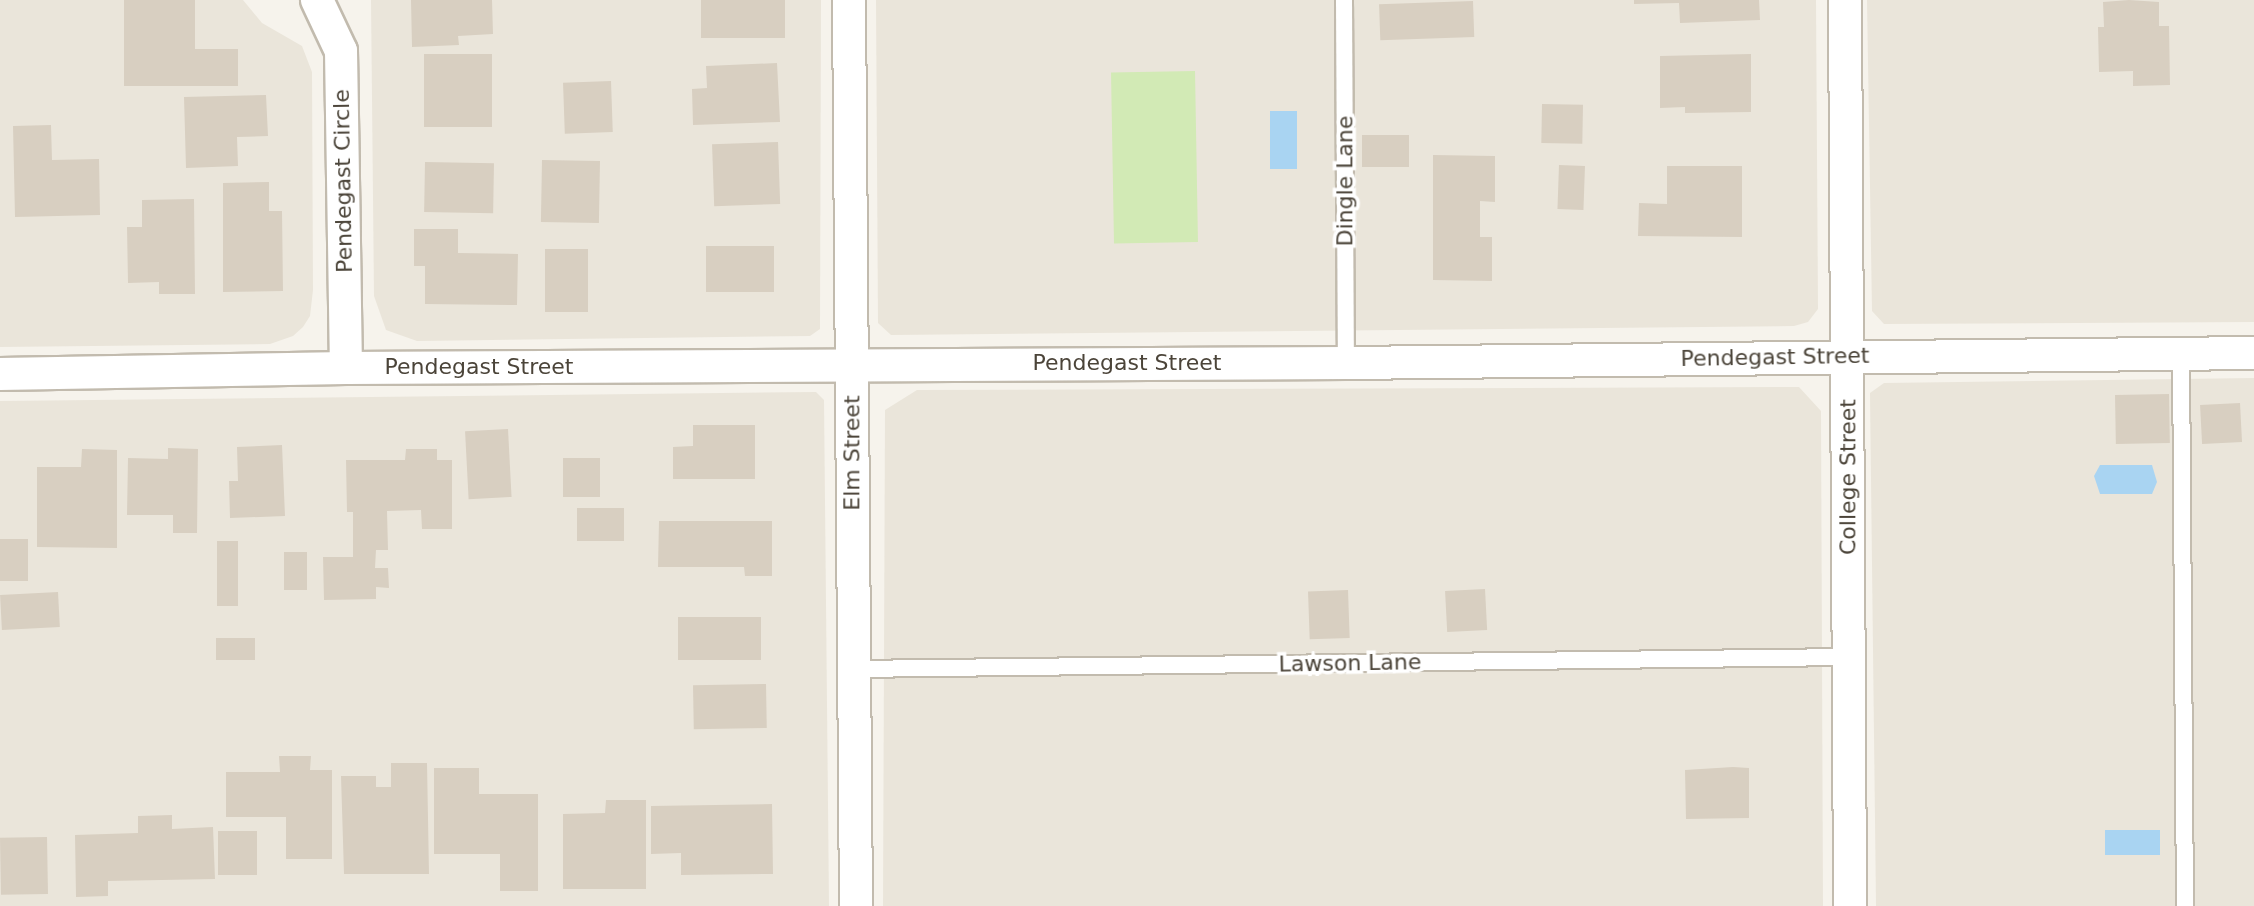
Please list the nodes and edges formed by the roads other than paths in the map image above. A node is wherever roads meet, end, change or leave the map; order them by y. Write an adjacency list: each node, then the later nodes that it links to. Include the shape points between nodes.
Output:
1 (317, 0): 10 (street, Pendegast Circle, via 341,51)
2 (849, 0): 9 (street, Elm Street)
3 (1344, 0): 8 (lane, Dingle Lane)
4 (1845, 0): 7 (street, College Street)
5 (2181, 353): 6 (street, Pendegast Street); 7 (street, Pendegast Street); 16 (lane)
6 (2254, 353)
7 (1848, 356): 8 (street, Pendegast Street); 12 (street, College Street)
8 (1346, 363): 9 (street, Pendegast Street)
9 (852, 364): 10 (street, Pendegast Street); 13 (street, Elm Street)
10 (346, 368): 11 (street, Pendegast Street)
11 (0, 374)
12 (1847, 657): 13 (lane, Lawson Lane); 15 (street, College Street)
13 (852, 669): 14 (street, Elm Street)
14 (856, 906)
15 (1850, 906)
16 (2185, 906)

